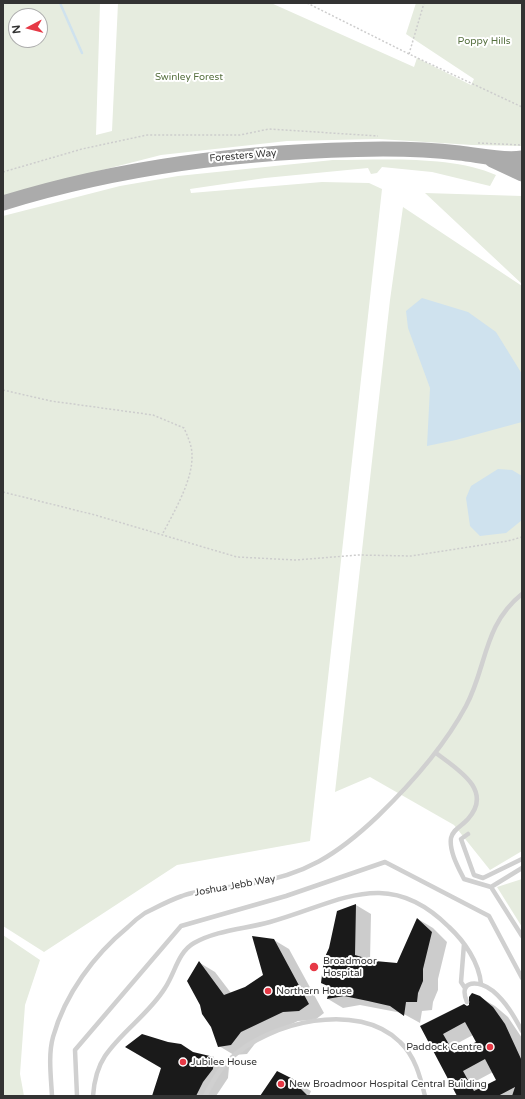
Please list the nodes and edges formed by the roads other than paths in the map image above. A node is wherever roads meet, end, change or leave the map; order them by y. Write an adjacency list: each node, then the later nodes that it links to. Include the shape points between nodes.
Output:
1 (487, 158): 2 (main road, Foresters Way); 3 (main road, Foresters Way); 4 (main road, Foresters Way, via 438,151 383,149 316,151 202,160 78,182)
2 (522, 158)
3 (522, 174)
4 (3, 203)
5 (522, 594): 6 (lane, Joshua Jebb Way, via 499,621 490,637 469,700)
6 (436, 753): 10 (lane, via 466,777 477,796 474,810 452,837 451,845 456,863 464,879); 18 (lane, Joshua Jebb Way, via 379,816 352,840 316,865 270,881 184,895 144,914 110,942 78,982 59,1021 53,1037 51,1054)
7 (468, 834): 8 (lane, via 461,839 474,875 483,878)
8 (522, 859)
9 (522, 868): 10 (lane)
10 (491, 887): 11 (lane)
11 (522, 936)
12 (464, 944): 14 (lane); 15 (lane, via 461,982); 20 (lane, via 443,921 425,907 405,896 386,892 372,892 270,922 209,936 185,950 165,988 145,1014 105,1056 95,1080)
13 (522, 978): 19 (lane, via 489,916 385,862 286,896 180,926 75,1050)
14 (481, 984): 15 (lane, via 473,983); 17 (lane, via 503,1001)
15 (465, 988): 16 (lane, via 463,994)
16 (467, 1002)
17 (522, 1031)
18 (52, 1096)
19 (77, 1096)
20 (93, 1096)
21 (205, 1096): 22 (lane, via 214,1078 229,1060 254,1042 289,1026 330,1019 358,1022 390,1032 415,1063)
22 (424, 1096)

